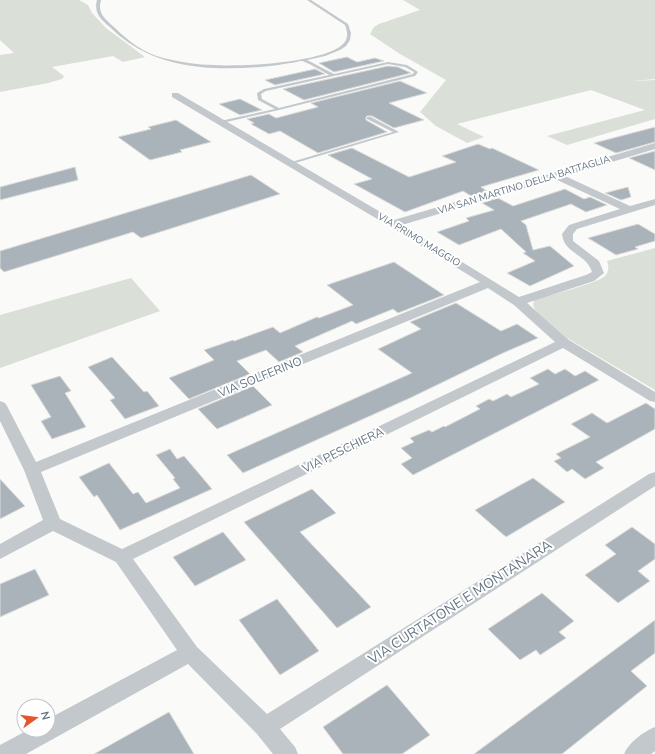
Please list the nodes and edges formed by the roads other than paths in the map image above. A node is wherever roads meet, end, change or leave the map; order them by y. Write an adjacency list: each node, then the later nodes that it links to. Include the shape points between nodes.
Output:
1 (99, 0): 3 (lane, via 96,8 98,15 116,32 138,49 162,58 193,64 244,66)
2 (309, 0): 3 (lane, via 347,25 350,32 349,39 340,49)
3 (303, 60): 4 (lane)
4 (333, 75): 6 (lane, via 259,93 260,100); 6 (lane, via 388,63 406,66 416,72 414,75)
5 (175, 95): 8 (street, VIA PRIMO MAGGIO)
6 (279, 108): 8 (lane)
7 (369, 118): 10 (lane, via 397,132)
8 (222, 122): 10 (street, VIA PRIMO MAGGIO)
9 (655, 146): 11 (street, VIA SAN MARTINO DELLA BATTAGLIA)
10 (290, 162): 14 (street, VIA PRIMO MAGGIO)
11 (557, 176): 13 (street); 14 (street, VIA SAN MARTINO DELLA BATTAGLIA)
12 (655, 202): 13 (street)
13 (630, 210): 16 (street, via 573,227 567,234 568,242 595,263 598,272 590,278)
14 (393, 224): 15 (street, VIA PRIMO MAGGIO)
15 (489, 283): 16 (street, VIA PRIMO MAGGIO); 20 (street, VIA SOLFERINO)
16 (518, 302): 17 (street, VIA PRIMO MAGGIO)
17 (564, 343): 18 (street, VIA PRIMO MAGGIO); 24 (street, VIA PESCHIERA)
18 (655, 398)
19 (0, 406): 20 (street)
20 (32, 470): 22 (street)
21 (655, 478): 26 (street, VIA CURTATONE E MONTANARA)
22 (53, 523): 23 (street); 24 (street)
23 (0, 552)
24 (122, 557): 25 (street)
25 (190, 653): 26 (street); 28 (street)
26 (265, 727): 29 (street)
27 (655, 737): 30 (street)
28 (4, 754)
29 (287, 754)
30 (635, 754)

